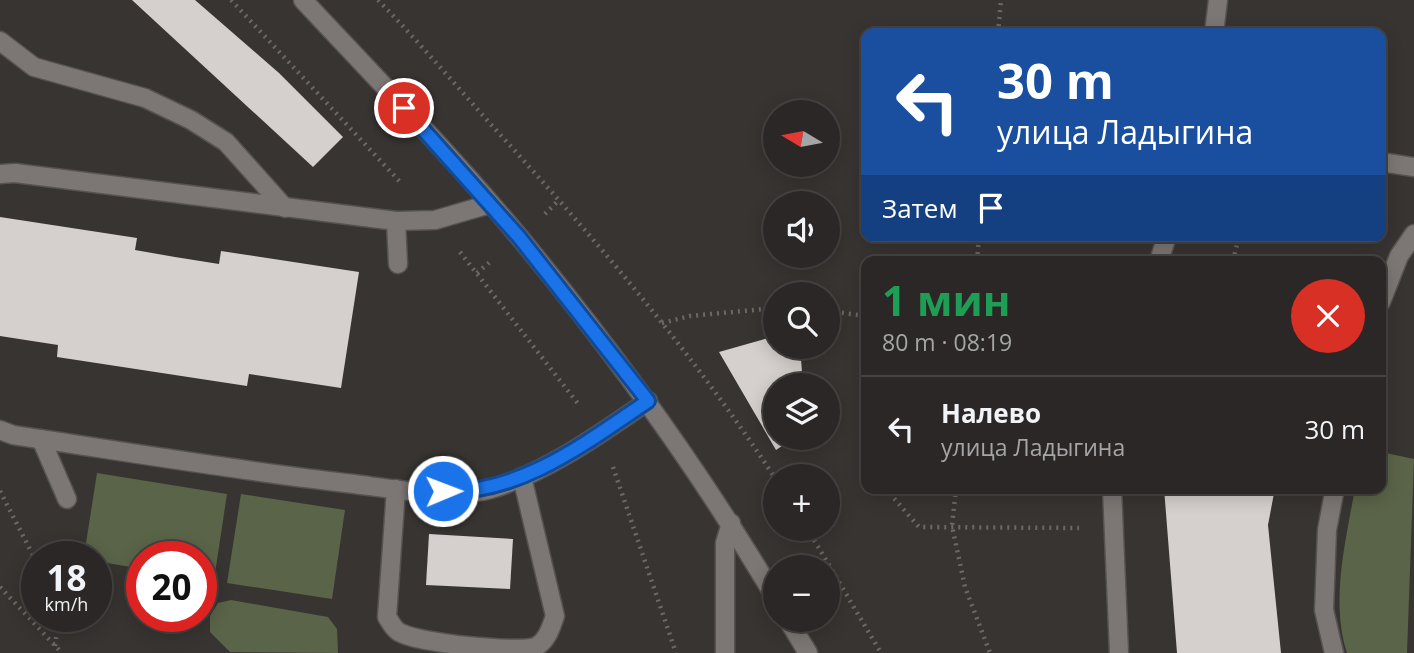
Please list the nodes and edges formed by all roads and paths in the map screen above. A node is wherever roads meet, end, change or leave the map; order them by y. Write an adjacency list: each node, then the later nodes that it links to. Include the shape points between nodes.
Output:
1 (303, 0): 11 (street)
2 (378, 0): 20 (path, via 559,200)
3 (1001, 0): 5 (path)
4 (1218, 0): 6 (street)
5 (998, 28)
6 (1215, 28)
7 (0, 41): 12 (street, via 34,67 145,98 191,120 226,142)
8 (1386, 163): 9 (street)
9 (1414, 167)
10 (0, 174): 12 (street)
11 (491, 204): 13 (street, via 435,220); 21 (street)
12 (285, 208): 13 (street)
13 (396, 221): 15 (street)
14 (1414, 234): 16 (street)
15 (398, 264)
16 (1386, 289)
17 (763, 309): 20 (path)
18 (840, 313): 19 (path)
19 (861, 315)
20 (662, 323): 25 (path)
21 (648, 401): 23 (street); 34 (street)
22 (0, 430): 24 (street)
23 (601, 433): 26 (street); 43 (path)
24 (41, 439): 27 (street); 33 (street)
25 (766, 464)
26 (522, 477): 27 (street, via 466,492); 27 (street, via 555,616 537,647 519,650 424,642 398,632 387,617)
27 (396, 489)
28 (0, 491): 37 (path)
29 (890, 494): 35 (path, via 919,527)
30 (955, 494): 35 (path)
31 (1112, 494): 52 (street)
32 (1334, 494): 53 (street, via 1327,530 1325,610)
33 (66, 499)
34 (731, 523): 39 (street); 48 (street, via 725,543)
35 (952, 526): 36 (path); 51 (path, via 965,587)
36 (1064, 528)
37 (26, 541)
38 (815, 541): 50 (path)
39 (763, 577)
40 (0, 587): 44 (path)
41 (57, 632): 44 (path)
42 (796, 632): 49 (street)
43 (675, 645): 45 (path); 47 (path)
44 (55, 647): 46 (path)
45 (684, 649)
46 (62, 653)
47 (676, 653)
48 (724, 653)
49 (808, 653)
50 (881, 653)
51 (990, 653)
52 (1119, 653)
53 (1334, 653)

